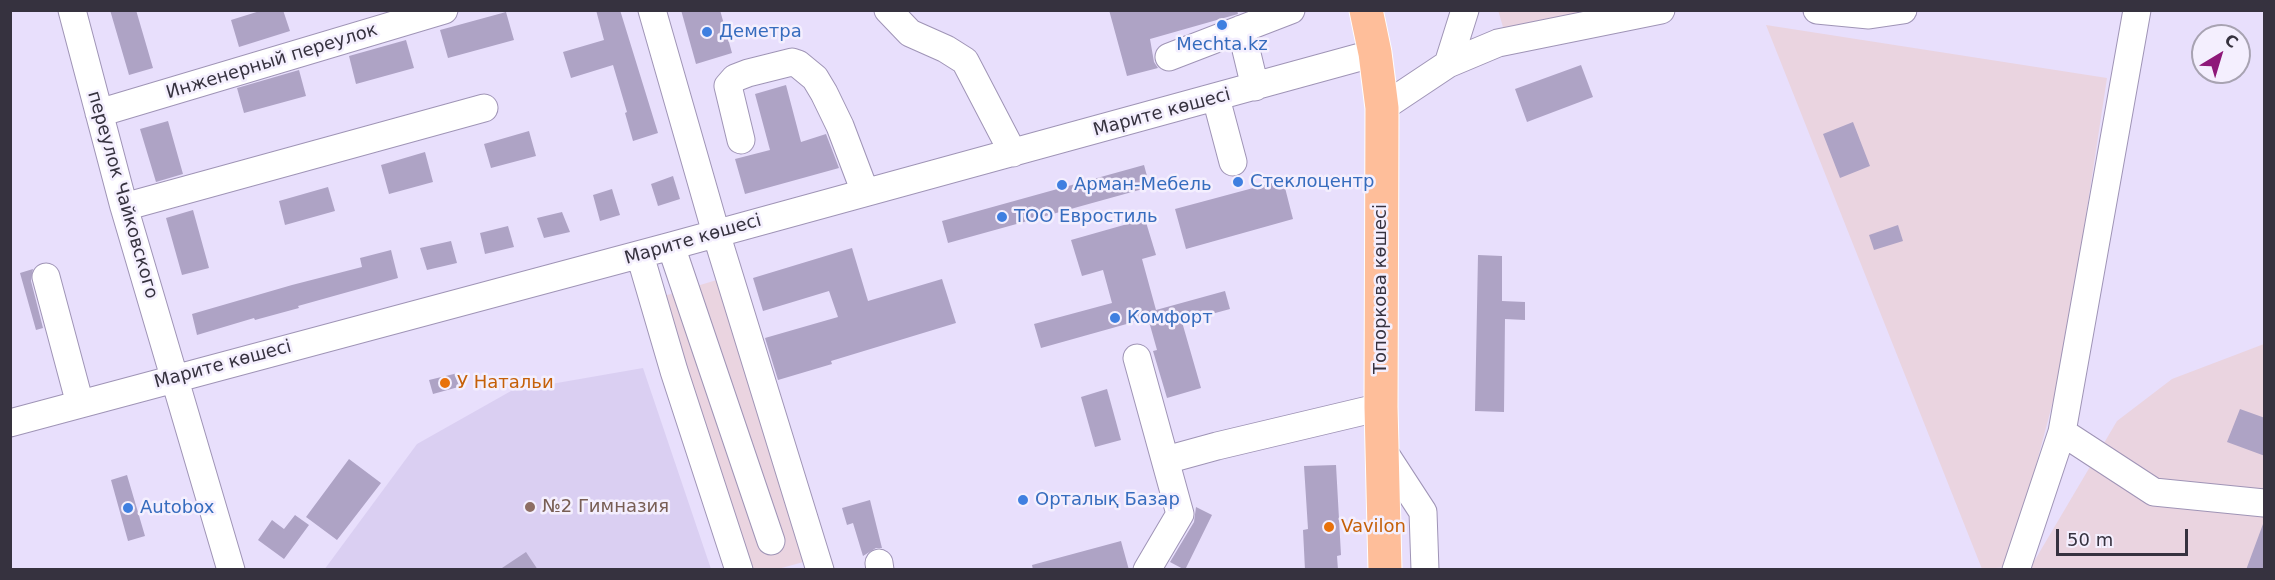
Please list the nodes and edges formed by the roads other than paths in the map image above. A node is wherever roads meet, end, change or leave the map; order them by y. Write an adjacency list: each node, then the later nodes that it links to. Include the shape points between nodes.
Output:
1 (72, 10): 20 (street, переулок Чайковского)
2 (444, 10): 20 (street, Инженерный переулок)
3 (652, 10): 26 (street)
4 (888, 10): 22 (street, via 910,33 965,61)
5 (1291, 10): 12 (street)
6 (1365, 10): 13 (highway, Топоркова көшесі)
7 (1465, 10): 15 (street)
8 (1660, 10): 15 (street, via 1498,43)
9 (1817, 10): 10 (street, via 1869,15)
10 (1903, 10)
11 (2138, 10): 35 (street)
12 (1241, 29): 14 (street); 16 (street)
13 (1375, 53): 16 (street, Марите көшесі); 19 (highway, Топоркова көшесі)
14 (1169, 57)
15 (1448, 64): 19 (street)
16 (1255, 87): 17 (street, Марите көшесі)
17 (1216, 98): 22 (street, Марите көшесі); 23 (street)
18 (484, 108): 25 (street)
19 (1382, 108): 33 (highway, Топоркова көшесі)
20 (99, 113): 25 (street, переулок Чайковского)
21 (741, 140): 24 (street, via 728,86 748,73 792,62 798,64 815,78 824,93)
22 (1014, 153): 24 (street, Марите көшесі)
23 (1233, 162)
24 (865, 192): 26 (street, Марите көшесі)
25 (124, 207): 31 (street, переулок Чайковского)
26 (717, 232): 27 (street, Марите көшесі); 42 (street)
27 (671, 246): 28 (street, Марите көшесі); 39 (street)
28 (640, 255): 31 (street, Марите көшесі); 41 (street)
29 (46, 277): 32 (street)
30 (1137, 358): 37 (street)
31 (175, 378): 32 (street, Марите көшесі); 40 (street, переулок Чайковского)
32 (80, 404): 34 (street, Марите көшесі)
33 (1381, 407): 36 (highway, Топоркова көшесі); 37 (street)
34 (10, 423)
35 (2062, 432): 38 (street, via 2154,492); 46 (street)
36 (1382, 449): 44 (highway, Топоркова көшесі); 45 (street, via 1424,512)
37 (1166, 460): 43 (street, via 1180,514)
38 (2265, 503)
39 (771, 541)
40 (231, 570)
41 (739, 570)
42 (819, 570)
43 (1147, 570)
44 (1385, 570)
45 (1425, 570)
46 (2016, 570)

